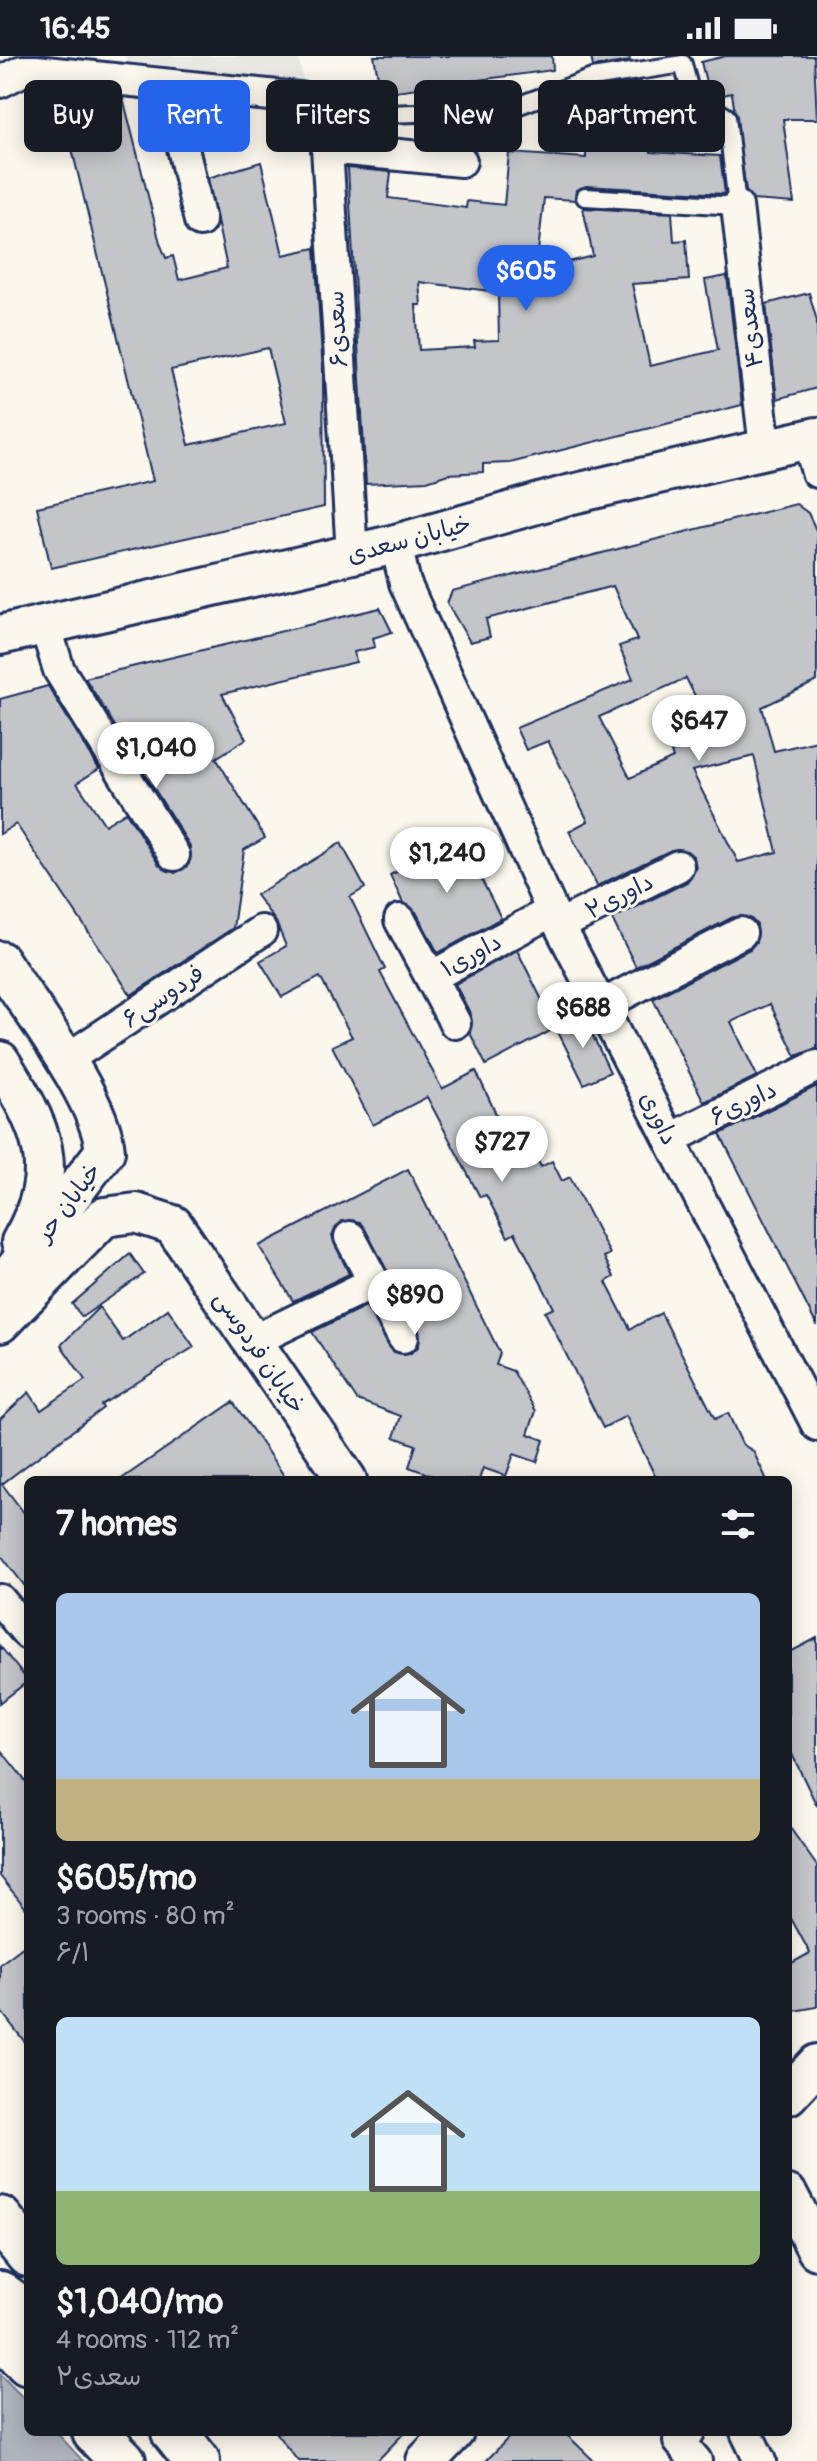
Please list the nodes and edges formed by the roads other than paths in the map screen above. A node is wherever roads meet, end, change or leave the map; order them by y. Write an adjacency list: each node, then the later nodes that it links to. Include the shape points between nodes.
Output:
1 (0, 82): 2 (street, via 22,71)
2 (138, 84)
3 (398, 114): 9 (lane, via 506,110 592,78 683,64 695,110 727,117)
4 (184, 152): 10 (street)
5 (327, 152): 14 (street, سعدی۶)
6 (368, 152): 7 (street)
7 (461, 161)
8 (585, 197): 9 (lane)
9 (737, 206): 11 (street, سعدی۴)
10 (200, 221)
11 (765, 448): 12 (street, خیابان سعدی); 13 (street, خیابان سعدی, via 568,495)
12 (814, 449)
13 (396, 544): 14 (street, خیابان سعدی); 19 (street, داوری, via 405,583)
14 (352, 554): 15 (street, خیابان سعدی)
15 (45, 625): 16 (street, خیابان سعدی); 17 (street, via 59,670)
16 (0, 635)
17 (174, 855)
18 (678, 866): 19 (street, داوری۲)
19 (556, 918): 24 (street, داوری۱); 25 (street, داوری)
20 (400, 920): 24 (street)
21 (261, 931): 28 (street, فردوسی۶)
22 (741, 933): 25 (street)
23 (0, 961): 28 (street)
24 (431, 977): 26 (street)
25 (602, 1005): 30 (street, داوری)
26 (455, 1023)
27 (0, 1061): 32 (street, via 34,1115 46,1155 36,1216)
28 (64, 1061): 34 (street, خیابان حر, via 103,1131 105,1151)
29 (817, 1066): 30 (street, داوری۶)
30 (670, 1139): 38 (street, داوری)
31 (350, 1237): 33 (street)
32 (0, 1279)
33 (374, 1282): 36 (street); 37 (street)
34 (0, 1289)
35 (0, 1323): 37 (street, خیابان فردوسی, via 104,1217 136,1213 173,1225)
36 (403, 1337)
37 (253, 1341): 39 (street, خیابان فردوسی)
38 (817, 1425)
39 (344, 1476)
40 (0, 1600): 41 (street)
41 (24, 1629)
42 (817, 2064): 43 (street)
43 (792, 2091)
44 (792, 2203): 47 (street)
45 (0, 2219): 46 (main road)
46 (24, 2249)
47 (817, 2250)
48 (0, 2294): 49 (main road)
49 (24, 2311)
50 (0, 2335): 51 (main road)
51 (24, 2359)
52 (99, 2436): 57 (main road)
53 (177, 2436): 58 (main road)
54 (450, 2436): 59 (street)
55 (685, 2436): 60 (street, via 679,2441)
56 (748, 2436): 61 (street)
57 (123, 2461)
58 (197, 2461)
59 (426, 2461)
60 (696, 2461)
61 (760, 2461)

